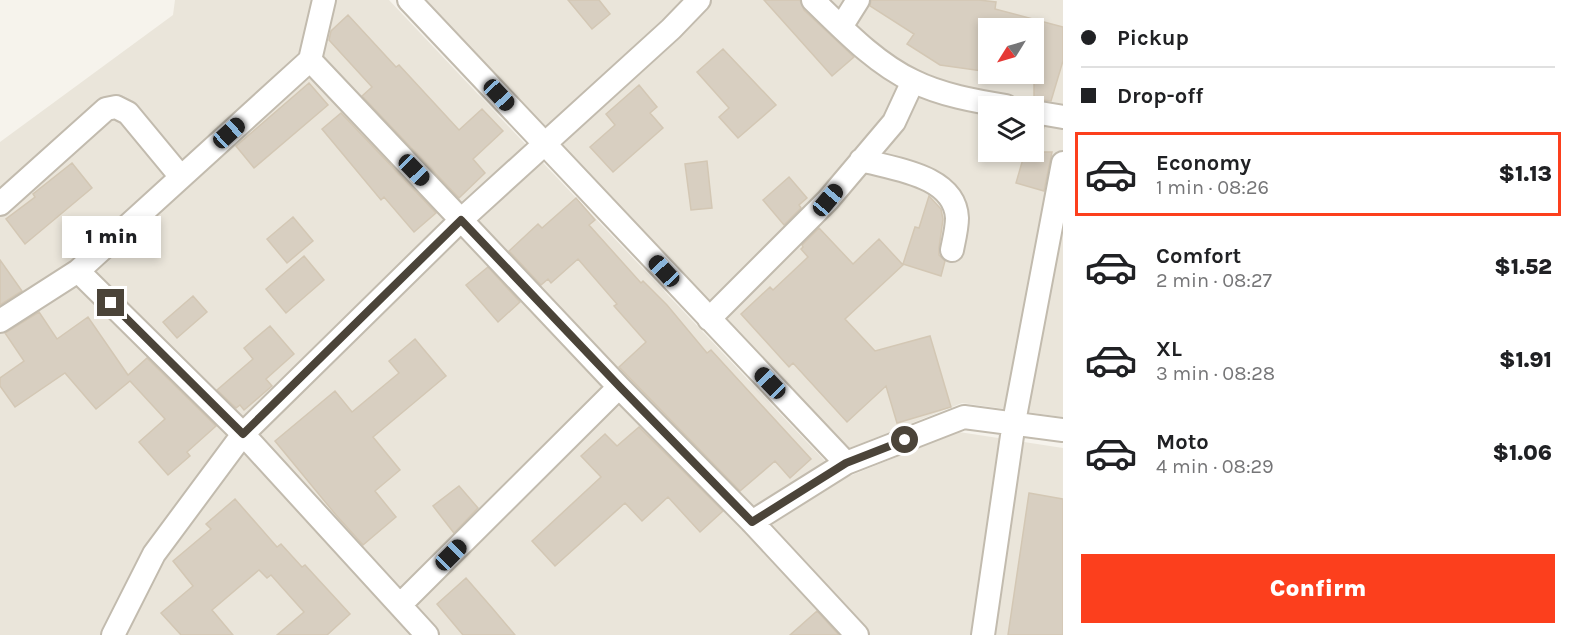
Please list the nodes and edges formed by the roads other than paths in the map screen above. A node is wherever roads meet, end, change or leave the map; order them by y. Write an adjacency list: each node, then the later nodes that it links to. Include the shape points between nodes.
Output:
1 (324, 0): 7 (street)
2 (409, 0): 12 (street)
3 (699, 0): 12 (street)
4 (813, 0): 6 (street)
5 (858, 0): 6 (street)
6 (841, 27): 8 (street)
7 (310, 60): 15 (street); 17 (street)
8 (913, 81): 9 (street); 13 (street, via 894,122)
9 (978, 102)
10 (1044, 114): 11 (street)
11 (1063, 117)
12 (544, 143): 17 (street); 20 (street)
13 (861, 160): 18 (street, via 933,181 945,190 957,218); 20 (street, via 828,200)
14 (1063, 163): 23 (street)
15 (181, 177): 16 (street, via 128,113 116,107 106,109); 19 (street)
16 (0, 204)
17 (461, 220): 22 (street); 25 (street)
18 (952, 250)
19 (78, 271): 21 (street); 25 (street)
20 (709, 319): 26 (street)
21 (0, 321)
22 (620, 387): 27 (street); 28 (street)
23 (1014, 422): 24 (street); 26 (street, via 964,417); 32 (street)
24 (1063, 430)
25 (243, 434): 28 (street); 29 (street, via 154,554)
26 (846, 463): 27 (street)
27 (752, 522): 31 (street)
28 (400, 605): 30 (street)
29 (113, 635)
30 (427, 635)
31 (857, 635)
32 (983, 635)

